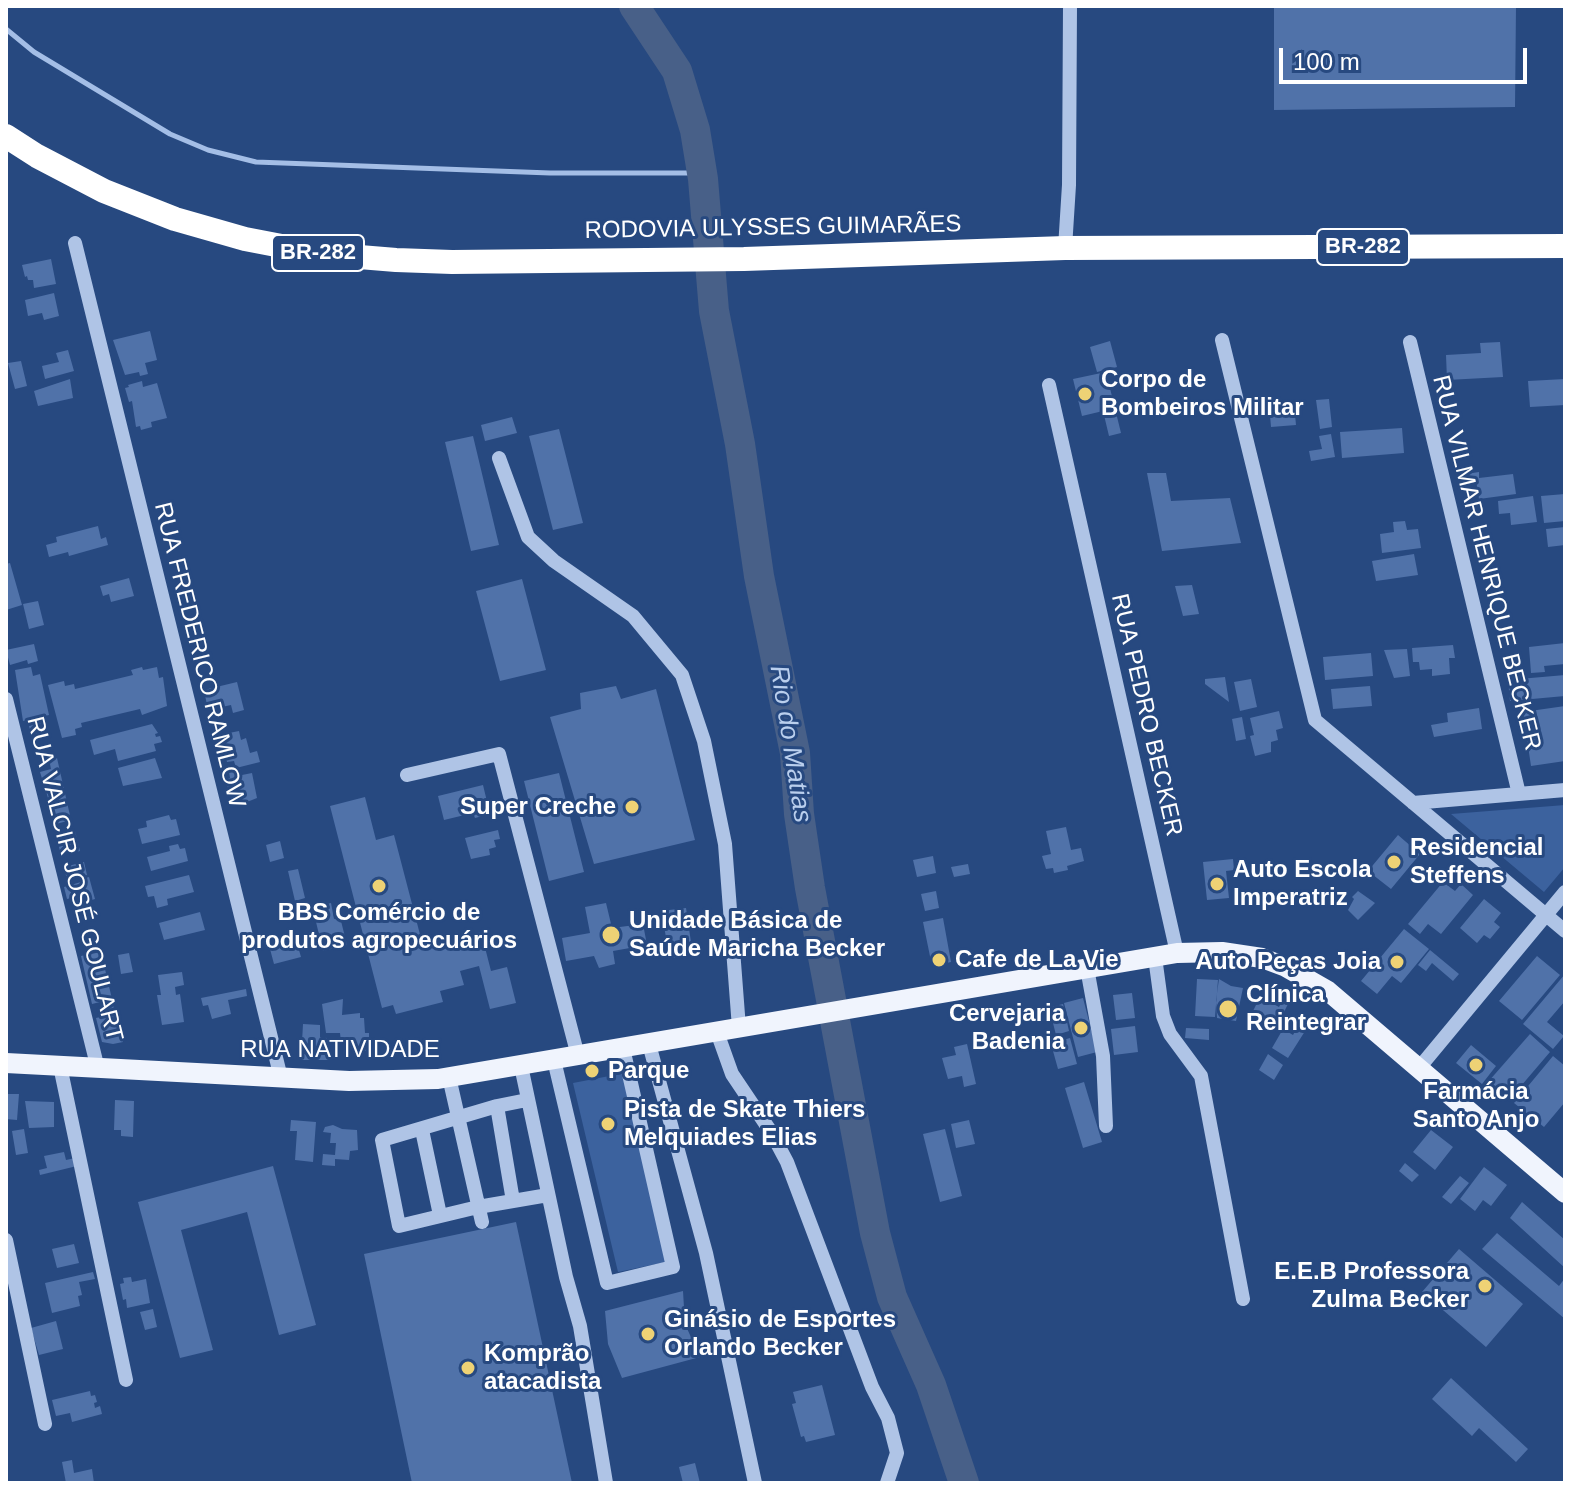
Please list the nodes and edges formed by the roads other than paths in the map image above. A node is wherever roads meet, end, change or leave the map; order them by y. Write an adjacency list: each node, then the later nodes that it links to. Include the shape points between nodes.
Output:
1 (1070, 6): 5 (street)
2 (6, 136): 5 (highway, RODOVIA ULYSSES GUIMARÃES / BR-282, via 104,191 175,219 310,252 452,262)
3 (75, 243): 33 (street, RUA FREDERICO RAMLOW)
4 (1565, 246): 5 (highway, RODOVIA ULYSSES GUIMARÃES / BR-282)
5 (1065, 248)
6 (1222, 340): 14 (street, via 1315,720)
7 (1410, 342): 13 (street, RUA VILMAR HENRIQUE BECKER)
8 (1049, 385): 18 (street, RUA PEDRO BECKER)
9 (499, 458): 21 (street, via 528,537 633,616 682,675 704,741 725,844)
10 (6, 699): 31 (street, RUA VALCIR JOSÉ GOULART)
11 (407, 775): 25 (street, via 499,754)
12 (1565, 790): 13 (street)
13 (1519, 794): 14 (street)
14 (1413, 803): 16 (street)
15 (1565, 892): 16 (street)
16 (1546, 915): 17 (street); 30 (street)
17 (1565, 931)
18 (1177, 953): 19 (main road, RUA NATIVIDADE); 30 (main road, RUA NATIVIDADE, via 1241,953 1286,967 1328,991)
19 (1155, 957): 20 (main road, RUA NATIVIDADE); 45 (street, via 1163,1016 1201,1076)
20 (1087, 968): 21 (main road, RUA NATIVIDADE); 37 (street, via 1103,1056)
21 (739, 1028): 22 (main road, RUA NATIVIDADE)
22 (717, 1032): 23 (main road, RUA NATIVIDADE); 50 (street, via 732,1074 787,1162 888,1418 897,1453)
23 (649, 1044): 24 (main road, RUA NATIVIDADE); 49 (street, via 706,1253)
24 (623, 1048): 25 (main road, RUA NATIVIDADE); 26 (street, via 673,1267 607,1283)
25 (578, 1056): 26 (main road, RUA NATIVIDADE)
26 (554, 1060): 29 (main road, RUA NATIVIDADE)
27 (6, 1063): 28 (main road, RUA NATIVIDADE)
28 (60, 1066): 31 (main road, RUA NATIVIDADE); 46 (street)
29 (521, 1066): 32 (main road, RUA NATIVIDADE); 34 (street)
30 (1419, 1068): 39 (main road, RUA NATIVIDADE)
31 (98, 1069): 33 (main road, RUA NATIVIDADE)
32 (449, 1077): 33 (main road, RUA NATIVIDADE, via 391,1082); 36 (street)
33 (281, 1078)
34 (527, 1100): 35 (street); 40 (street)
35 (497, 1106): 36 (street); 41 (street)
36 (458, 1118): 38 (street); 42 (street)
37 (1106, 1126)
38 (422, 1130): 43 (street); 43 (street, via 382,1140 399,1226)
39 (1565, 1193)
40 (548, 1195): 41 (street); 48 (street, via 580,1326)
41 (513, 1201): 42 (street)
42 (480, 1214): 43 (street)
43 (440, 1215)
44 (6, 1240): 47 (street)
45 (1243, 1299)
46 (126, 1380)
47 (45, 1424)
48 (606, 1483)
49 (755, 1483)
50 (887, 1483)

